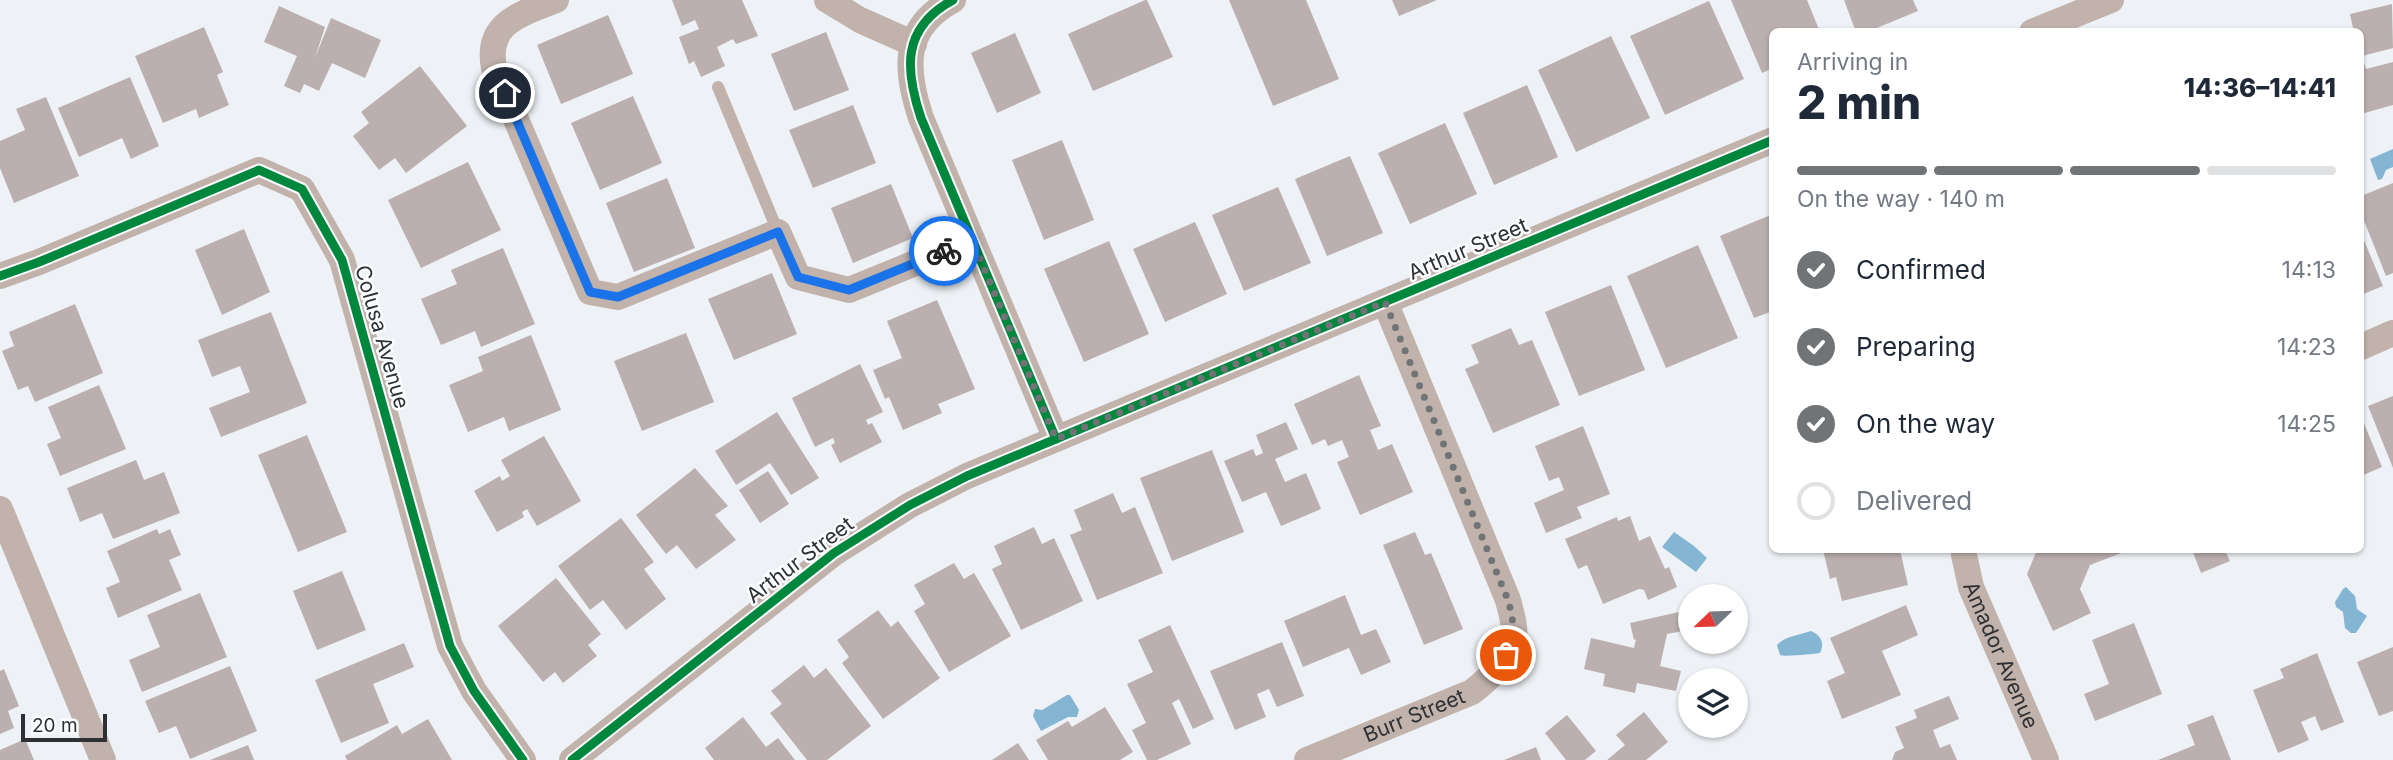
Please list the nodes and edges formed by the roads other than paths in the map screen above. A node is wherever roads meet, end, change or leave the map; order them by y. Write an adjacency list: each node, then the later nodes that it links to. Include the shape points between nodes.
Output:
1 (556, 0): 9 (street, via 510,20 494,40 491,55 590,292 618,297)
2 (827, 0): 6 (street)
3 (953, 0): 6 (street, via 926,21)
4 (2111, 0): 5 (street)
5 (2042, 28)
6 (914, 44): 10 (street, via 909,65 914,97)
7 (718, 87): 9 (lane)
8 (1769, 142): 12 (street, Arthur Street)
9 (778, 232): 10 (street, via 798,277 849,290)
10 (972, 240): 15 (street)
11 (0, 276): 19 (street, Colusa Avenue, via 258,170 303,189 342,260 450,646 474,691)
12 (1385, 302): 15 (street, Arthur Street); 21 (street, Burr Street, via 1508,600 1514,638 1490,679 1472,692)
13 (2393, 334): 14 (street)
14 (2364, 346)
15 (1056, 439): 20 (street, Arthur Street, via 967,476 872,528)
16 (0, 509): 18 (street)
17 (1964, 553): 22 (street, Amador Avenue, via 1971,587)
18 (103, 760)
19 (523, 760)
20 (572, 760)
21 (1307, 760)
22 (2046, 760)

